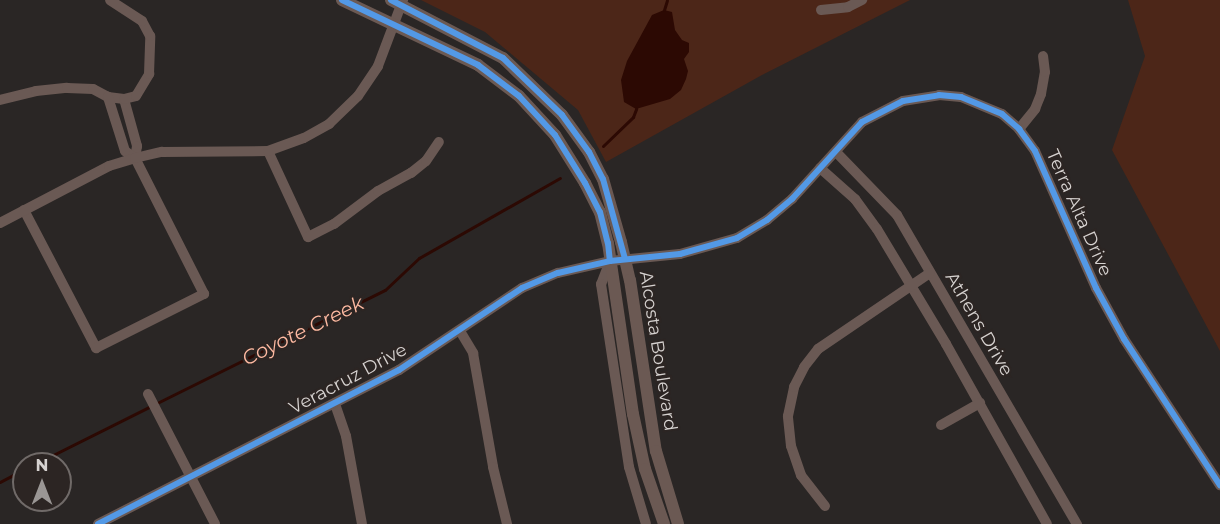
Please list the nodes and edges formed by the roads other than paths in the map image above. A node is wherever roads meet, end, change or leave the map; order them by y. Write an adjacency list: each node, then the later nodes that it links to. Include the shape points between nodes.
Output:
1 (110, 0): 9 (street, via 142,21 150,36 147,81 136,96)
2 (342, 0): 6 (main road, Alcosta Boulevard)
3 (862, 0): 5 (street, via 848,7)
4 (399, 1): 6 (street); 19 (main road, Alcosta Boulevard, via 503,58 562,115 603,179)
5 (821, 10)
6 (395, 23): 13 (street, via 378,66 358,96 329,124); 20 (main road, Alcosta Boulevard, via 478,65 519,96 555,135 600,212)
7 (1043, 56): 11 (street, via 1041,94 1035,109)
8 (108, 97): 9 (street); 10 (street, via 93,89 67,88); 15 (street, via 125,151)
9 (124, 99): 15 (street, via 137,146)
10 (0, 100)
11 (1018, 129): 14 (street, Terra Alta Drive, via 1002,114 983,105 939,95 903,101 862,122); 29 (street, Terra Alta Drive, via 1042,165 1096,288)
12 (439, 142): 13 (street, via 426,161 411,173 308,237)
13 (268, 151): 15 (street, via 162,152)
14 (836, 152): 16 (street, Terra Alta Drive); 21 (street, Athens Drive, via 897,215)
15 (135, 158): 17 (street, via 109,166); 17 (street, via 204,294 96,348)
16 (820, 168): 19 (street, Terra Alta Drive, via 767,220 737,237 680,254); 22 (street, via 866,212)
17 (24, 210): 18 (street)
18 (0, 223)
19 (625, 259): 20 (street, Terra Alta Drive); 37 (main road, Alcosta Boulevard, via 656,451)
20 (610, 261): 23 (street, Veracruz Drive, via 558,273 522,288); 35 (street, Alcosta Boulevard, via 601,284 629,468); 36 (main road, Alcosta Boulevard, via 633,414 645,469)
21 (930, 273): 22 (street); 39 (street, Athens Drive)
22 (912, 285): 25 (street); 30 (street, via 818,349 794,387 788,416 791,446 801,475)
23 (460, 331): 26 (street, Veracruz Drive); 34 (street, via 473,353)
24 (148, 394): 28 (street)
25 (980, 403): 27 (street); 38 (street)
26 (335, 404): 28 (street, Veracruz Drive); 33 (street, via 346,436)
27 (940, 425)
28 (190, 477): 31 (street, Veracruz Drive); 32 (street)
29 (1220, 485)
30 (825, 506)
31 (98, 524)
32 (215, 524)
33 (362, 524)
34 (507, 524)
35 (646, 524)
36 (664, 524)
37 (678, 524)
38 (1047, 524)
39 (1077, 524)

